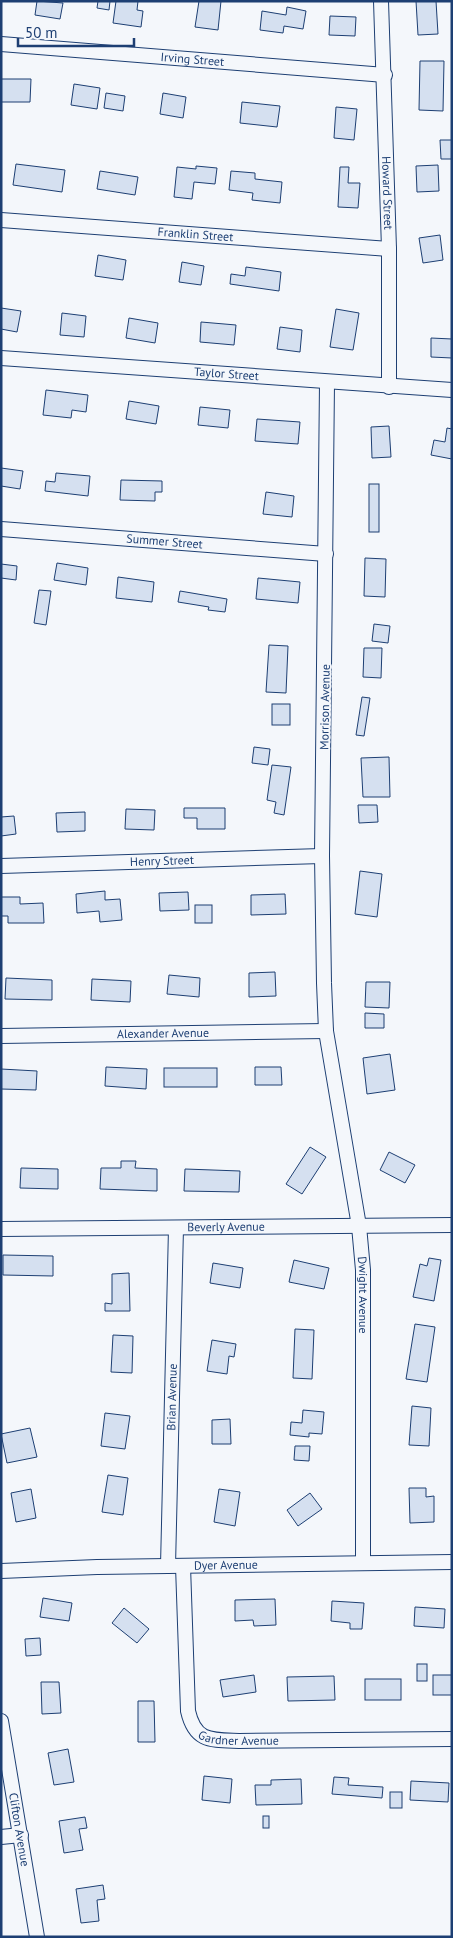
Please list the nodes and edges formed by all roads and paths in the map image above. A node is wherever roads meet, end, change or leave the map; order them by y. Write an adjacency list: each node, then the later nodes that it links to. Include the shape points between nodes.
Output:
1 (381, 1): 3 (street, Howard Street)
2 (1, 44): 3 (street, Irving Street)
3 (385, 75): 5 (street, Howard Street)
4 (1, 220): 5 (street, Franklin Street)
5 (389, 249): 8 (street, Howard Street)
6 (1, 358): 7 (street, Taylor Street)
7 (327, 383): 8 (street, Taylor Street); 11 (street, Morrison Avenue)
8 (389, 387): 9 (street, Taylor Street)
9 (452, 390)
10 (1, 529): 11 (street, Summer Street)
11 (326, 554): 12 (street, Morrison Avenue)
12 (322, 856): 13 (street, Henry Street); 14 (street, Morrison Avenue)
13 (1, 866)
14 (326, 1031): 15 (street, Alexander Avenue); 17 (street, Dwight Avenue)
15 (1, 1036)
16 (452, 1225): 17 (street, Beverly Avenue)
17 (359, 1226): 18 (street, Beverly Avenue); 20 (street, Dwight Avenue, via 364,1279)
18 (176, 1228): 19 (street, Beverly Avenue); 22 (street, Brian Avenue)
19 (1, 1229)
20 (363, 1562): 21 (street, Dyer Avenue); 23 (street, Dyer Avenue)
21 (452, 1562)
22 (168, 1566): 23 (street, Dyer Avenue); 24 (street, Dyer Avenue)
23 (183, 1566): 26 (street, Gardner Avenue, via 188,1711 192,1726 202,1736 239,1741)
24 (1, 1571)
25 (1, 1721): 27 (street, Clifton Avenue)
26 (452, 1739)
27 (21, 1835): 28 (street); 29 (street, Clifton Avenue)
28 (1, 1836)
29 (37, 1937)

